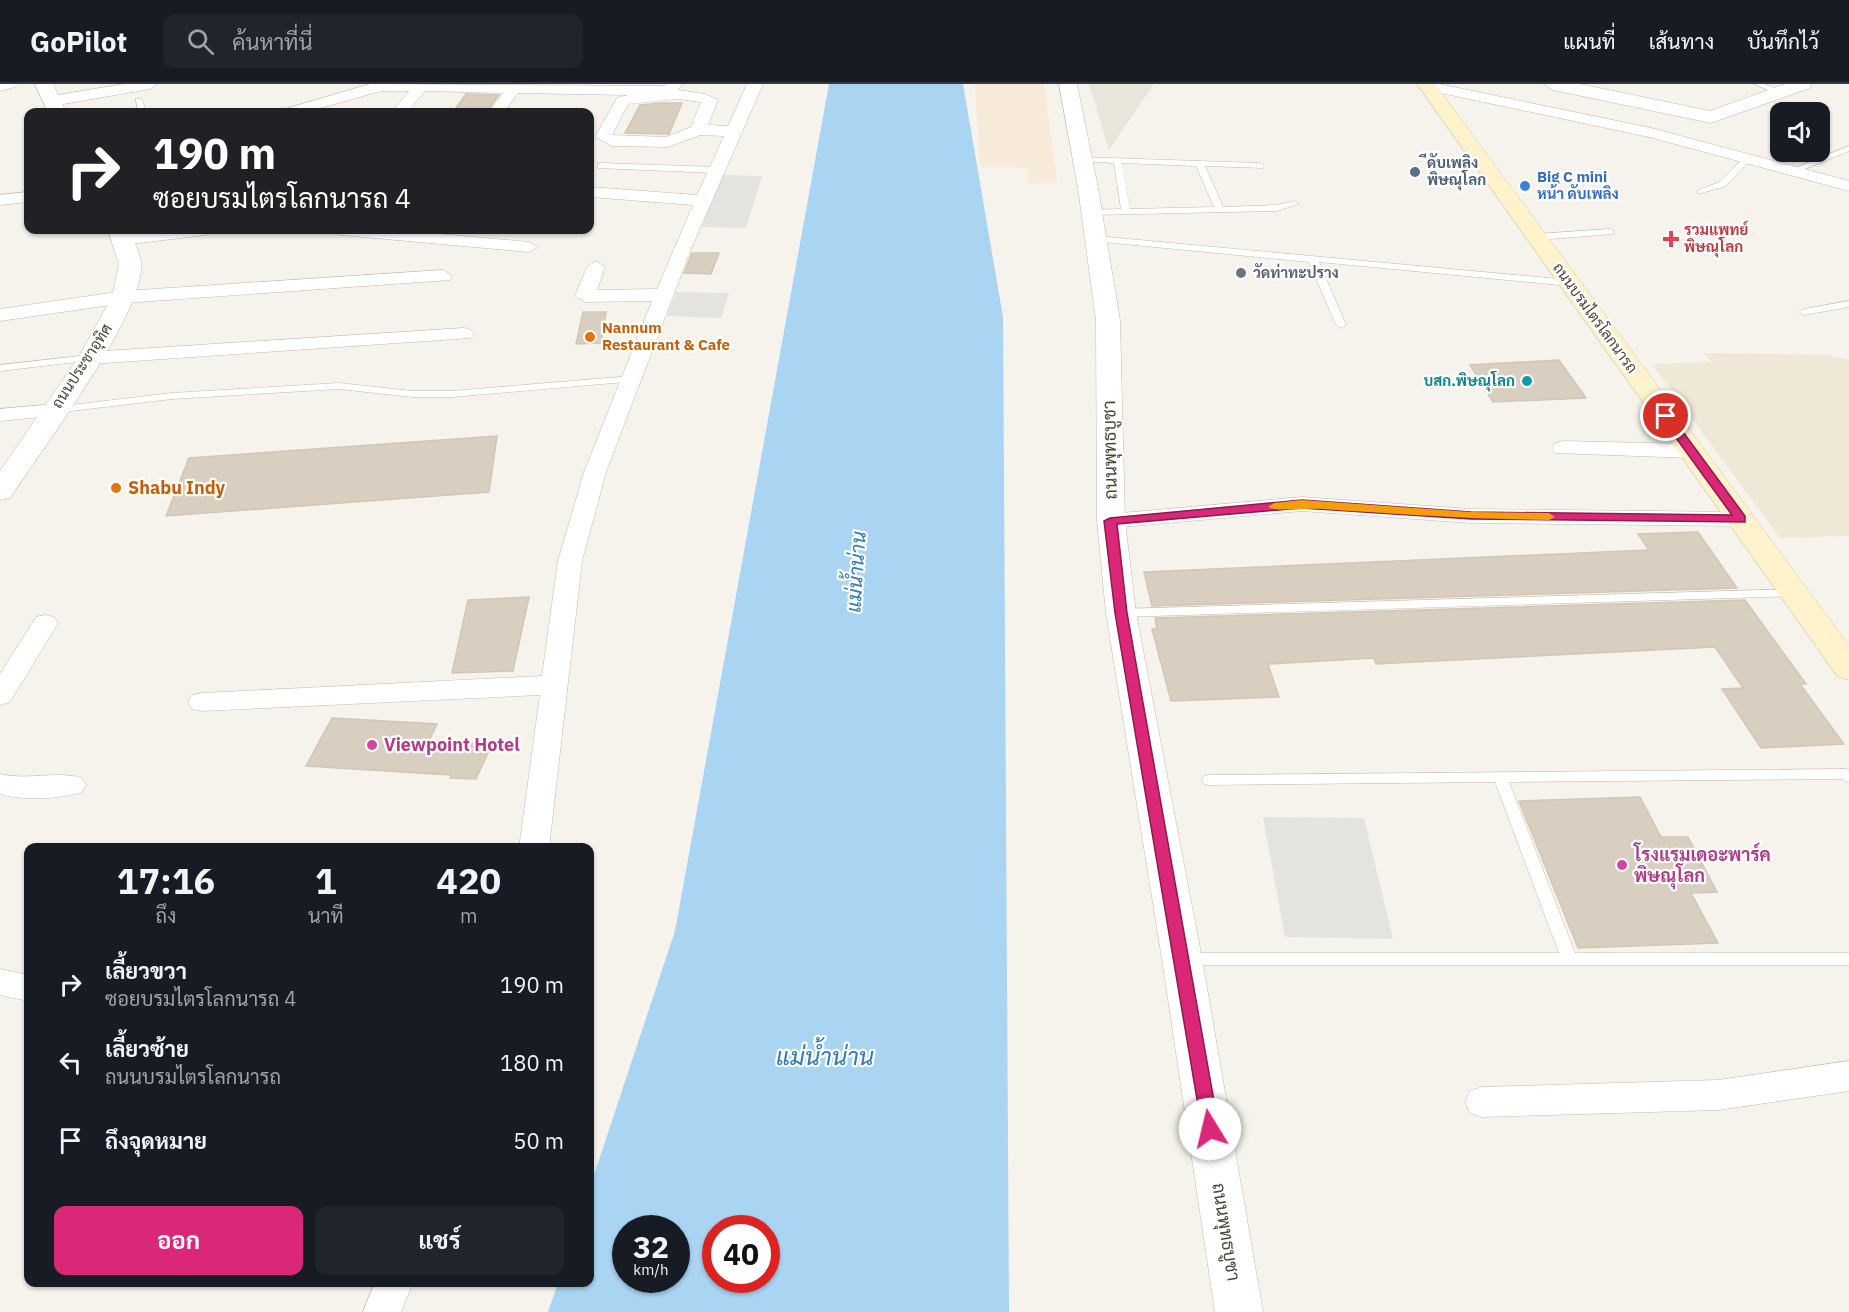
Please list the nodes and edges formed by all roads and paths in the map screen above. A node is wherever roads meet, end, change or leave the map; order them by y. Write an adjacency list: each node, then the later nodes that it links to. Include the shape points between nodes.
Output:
1 (10, 84): 11 (street)
2 (150, 84): 16 (street)
3 (674, 84): 14 (street, via 670,91)
4 (754, 84): 24 (street)
5 (1068, 84): 26 (street, ถนนพุทธบูชา)
6 (1553, 84): 15 (street, via 1711,117)
7 (1758, 84): 15 (lane)
8 (1803, 84): 15 (street)
9 (380, 85): 13 (street); 20 (street)
10 (1426, 85): 27 (street, via 1651,133); 48 (main road, ถนนบรมไตรโลกนารถ)
11 (0, 86)
12 (516, 86): 13 (street); 14 (street); 22 (street)
13 (421, 87): 21 (street)
14 (590, 90): 18 (street)
15 (1780, 92)
16 (51, 99)
17 (139, 101): 19 (lane)
18 (580, 105)
19 (141, 108)
20 (304, 108)
21 (403, 108)
22 (499, 108)
23 (698, 130): 23 (street, via 668,142 612,141 603,137 622,101 639,96 698,96 710,100); 24 (street)
24 (732, 131): 32 (street)
25 (1849, 148): 33 (lane)
26 (1082, 159): 28 (lane); 43 (street, ถนนพุทธบูชา)
27 (1747, 159): 33 (street); 36 (lane, via 1723,184)
28 (1118, 160): 29 (lane); 42 (lane)
29 (1199, 163): 31 (lane); 41 (lane)
30 (601, 166): 32 (lane)
31 (1260, 166)
32 (716, 170): 39 (street)
33 (1792, 171): 34 (street)
34 (1849, 186)
35 (594, 192): 39 (street)
36 (1701, 192)
37 (24, 197): 38 (street)
38 (0, 200)
39 (702, 201): 54 (street)
40 (1295, 204): 41 (lane)
41 (1219, 208): 42 (lane)
42 (1126, 211): 43 (lane)
43 (1094, 225): 50 (lane); 70 (street, ถนนพุทธบูชา, via 1108,320)
44 (1610, 232): 48 (lane)
45 (138, 234): 47 (street)
46 (385, 234): 49 (street)
47 (121, 235): 55 (street, ถนนประชาอุทิศ, via 130,265)
48 (1537, 237): 53 (main road, ถนนบรมไตรโลกนารถ)
49 (529, 247)
50 (1313, 259): 53 (lane); 59 (lane)
51 (596, 267): 54 (street, via 585,296)
52 (443, 276): 55 (street)
53 (1570, 284): 67 (main road, ถนนบรมไตรโลกนารถ)
54 (666, 295): 63 (street)
55 (124, 297): 58 (street); 61 (street, ถนนประชาอุทิศ)
56 (1849, 304): 57 (lane)
57 (1804, 312)
58 (0, 315)
59 (1341, 325)
60 (464, 334): 61 (street)
61 (90, 358): 62 (lane); 64 (street, ถนนประชาอุทิศ)
62 (0, 368)
63 (632, 379): 64 (lane, via 452,394 327,387 172,396); 75 (street, via 595,472 570,561)
64 (54, 410): 65 (street); 68 (street, ถนนประชาอุทิศ)
65 (0, 415)
66 (1563, 448): 67 (street)
67 (1691, 451): 69 (main road, ถนนบรมไตรโลกนารถ)
68 (4, 480)
69 (1741, 519): 70 (street, via 1471,516 1302,504); 71 (main road, ถนนบรมไตรโลกนารถ)
70 (1110, 521): 72 (street, ถนนพุทธบูชา)
71 (1794, 593): 72 (lane); 74 (main road, ถนนบรมไตรโลกนารถ)
72 (1121, 613): 84 (street, ถนนพุทธบูชา)
73 (45, 623): 76 (street)
74 (1843, 652)
75 (553, 685): 77 (street); 83 (street)
76 (0, 696)
77 (202, 702)
78 (1500, 777): 79 (lane, via 1846,774); 80 (lane); 85 (lane)
79 (1849, 778)
80 (1209, 780)
81 (0, 784): 82 (street)
82 (72, 785)
83 (535, 843)
84 (1182, 959): 85 (lane); 93 (street, ถนนพุทธบูชา)
85 (1569, 959): 86 (lane)
86 (1849, 959)
87 (0, 982): 88 (street)
88 (24, 987)
89 (1849, 1076): 90 (street, via 1718,1095)
90 (1482, 1102)
91 (392, 1287): 92 (street)
92 (382, 1312)
93 (1239, 1312)

